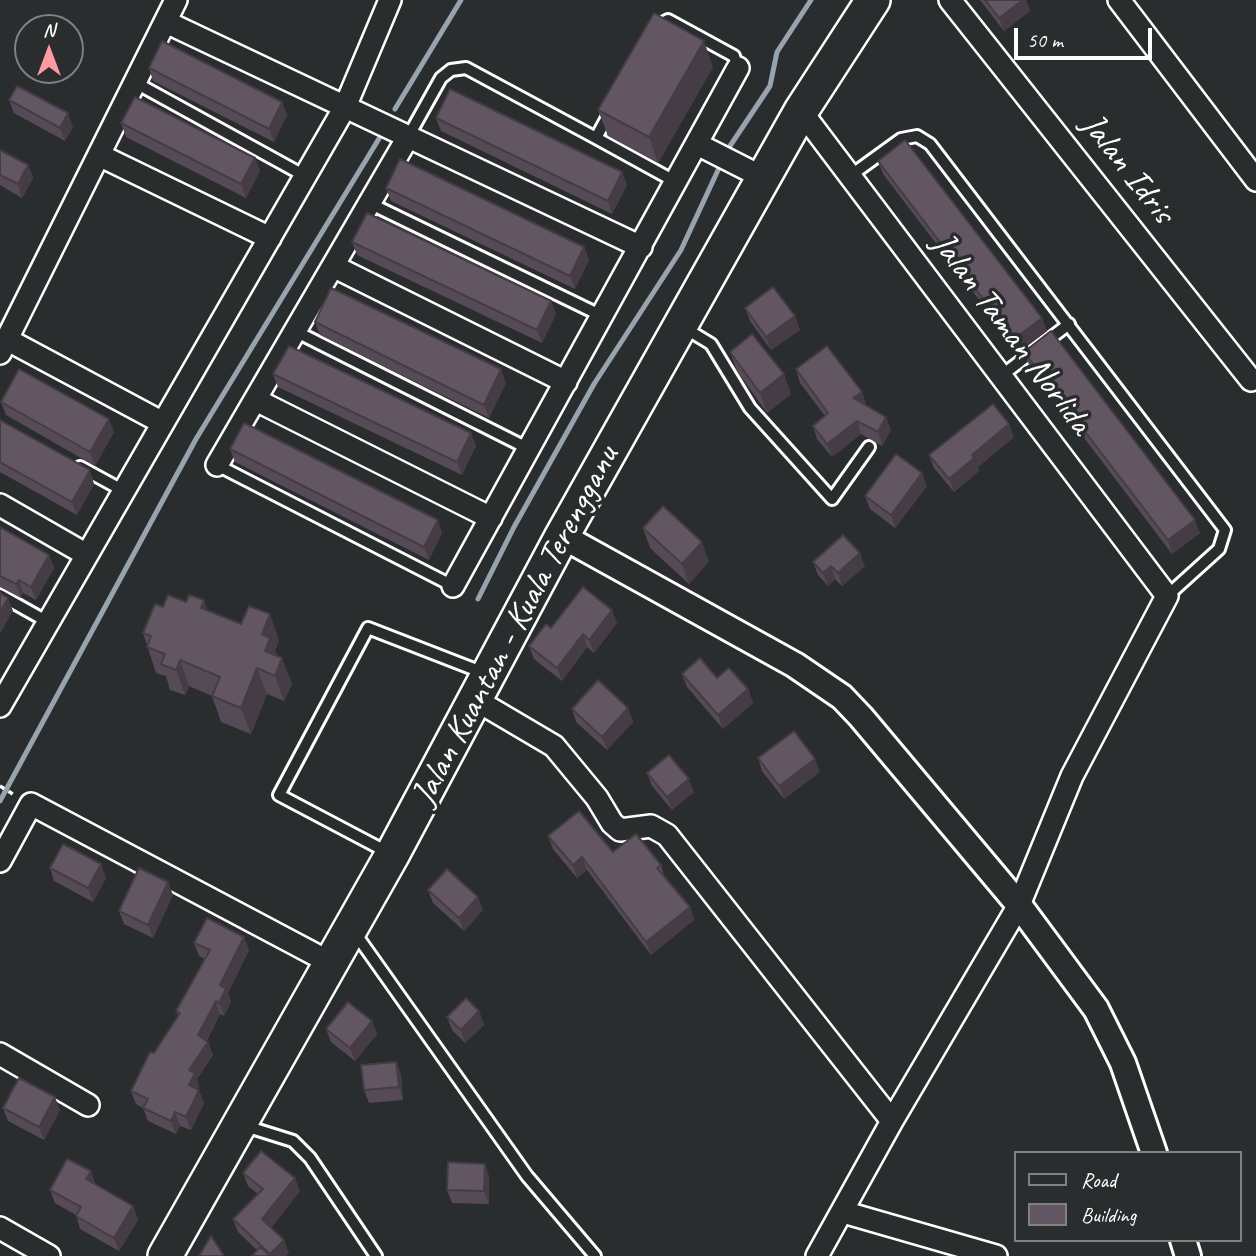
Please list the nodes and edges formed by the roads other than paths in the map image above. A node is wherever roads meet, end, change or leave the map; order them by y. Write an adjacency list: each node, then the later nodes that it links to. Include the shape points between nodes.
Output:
1 (176, 0): 6 (street)
2 (390, 0): 11 (street)
3 (873, 0): 12 (highway, Jalan Kuantan - Kuala Terengganu)
4 (950, 0): 32 (street, Jalan Idris)
5 (1119, 0): 20 (street)
6 (166, 22): 9 (street); 11 (street)
7 (651, 37): 8 (lane, via 657,26 668,20 734,56)
8 (738, 68): 15 (street)
9 (136, 83): 16 (street); 17 (lane)
10 (614, 104): 14 (lane)
11 (345, 107): 13 (street); 17 (street)
12 (801, 111): 18 (street, Jalan Taman Norlida); 19 (highway, Jalan Kuantan - Kuala Terengganu)
13 (408, 137): 14 (lane, via 441,78 451,70 466,68); 22 (street); 24 (street)
14 (596, 138): 21 (lane)
15 (697, 144): 19 (street); 21 (street)
16 (101, 156): 23 (street); 30 (street)
17 (305, 176): 23 (street)
18 (850, 176): 27 (lane, via 901,139 917,136 930,144); 31 (street, Jalan Taman Norlida)
19 (764, 178): 28 (highway, Jalan Kuantan - Kuala Terengganu)
20 (1256, 180)
21 (676, 182): 24 (street)
22 (369, 203): 25 (street); 26 (lane)
23 (270, 238): 35 (street)
24 (640, 247): 26 (street)
25 (332, 266): 29 (street); 33 (street)
26 (602, 316): 33 (street)
27 (1069, 324): 31 (lane); 47 (lane, via 1225,530 1219,549)
28 (680, 325): 36 (lane, via 711,344 750,408 832,499); 43 (highway, Jalan Kuantan - Kuala Terengganu)
29 (295, 331): 34 (street); 37 (lane)
30 (4, 346): 35 (street)
31 (1001, 376): 47 (street, Jalan Taman Norlida)
32 (1251, 380)
33 (566, 382): 37 (street)
34 (256, 400): 39 (street); 42 (street)
35 (163, 423): 40 (street)
36 (869, 447)
37 (528, 449): 42 (street)
38 (68, 459): 40 (lane)
39 (218, 465): 45 (lane)
40 (124, 491): 44 (street)
41 (0, 505): 44 (street)
42 (491, 518): 45 (street)
43 (562, 536): 49 (highway, Jalan Kuantan - Kuala Terengganu); 53 (street, via 790,662 842,698)
44 (87, 555): 48 (street)
45 (453, 586)
46 (0, 595): 48 (lane)
47 (1167, 596): 53 (street, via 1072,776)
48 (48, 622): 50 (street)
49 (483, 688): 51 (highway, Jalan Kuantan - Kuala Terengganu); 51 (lane, via 368,628 279,794); 58 (street, via 554,746 620,830 651,826 667,835)
50 (4, 692)
51 (392, 855): 54 (highway, Jalan Kuantan - Kuala Terengganu)
52 (0, 861): 55 (street, via 31,804)
53 (1019, 905): 58 (street); 60 (street, via 1096,1009 1123,1063)
54 (351, 928): 55 (highway, Jalan Kuantan - Kuala Terengganu); 66 (lane, via 527,1175)
55 (331, 963): 59 (highway, Jalan Kuantan - Kuala Terengganu)
56 (0, 1054): 57 (street)
57 (88, 1105)
58 (892, 1121): 61 (street)
59 (240, 1124): 64 (highway, Jalan Kuantan - Kuala Terengganu); 65 (lane, via 293,1141 310,1158)
60 (1153, 1151)
61 (843, 1212): 67 (street); 68 (street)
62 (0, 1228): 63 (street)
63 (49, 1256)
64 (165, 1256)
65 (376, 1256)
66 (596, 1256)
67 (817, 1256)
68 (996, 1256)

